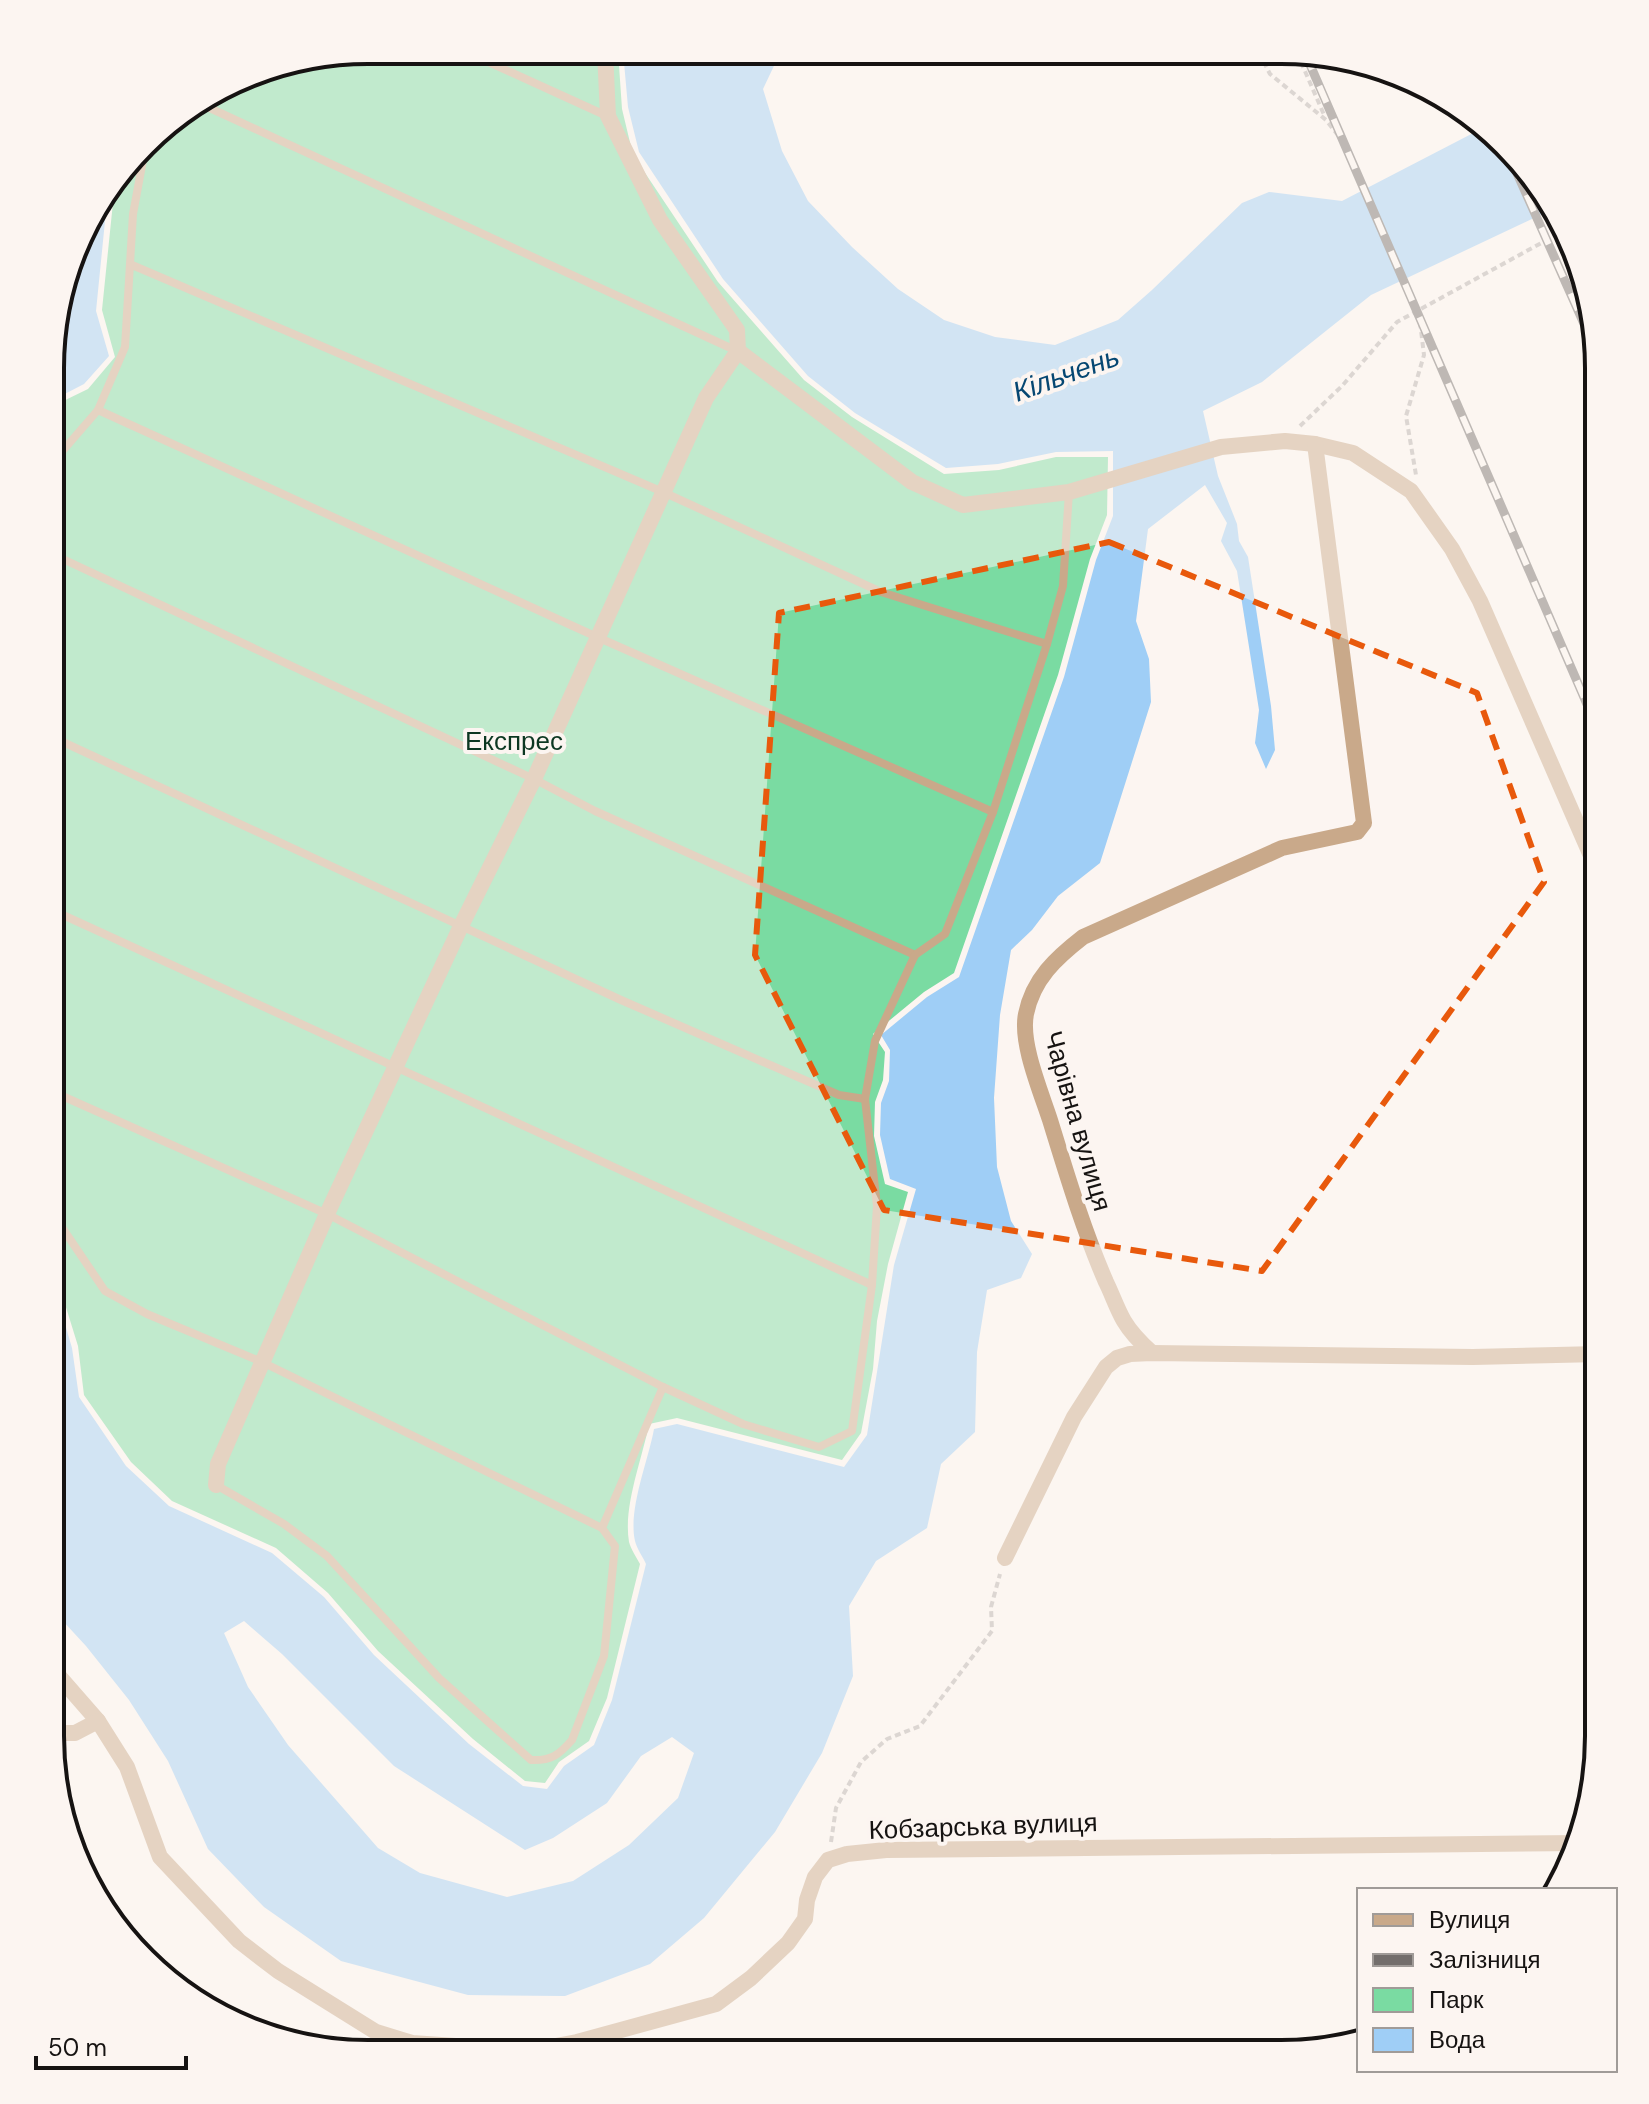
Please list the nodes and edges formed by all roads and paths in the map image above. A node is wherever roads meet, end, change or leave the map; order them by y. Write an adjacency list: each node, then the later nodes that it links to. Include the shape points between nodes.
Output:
1 (493, 64): 6 (lane)
2 (606, 64): 6 (street)
3 (1265, 64): 7 (path)
4 (1302, 65): 7 (path)
5 (210, 108): 11 (lane)
6 (608, 116): 11 (street, via 660,220 737,330)
7 (1326, 120): 18 (path, via 1344,143 1420,322 1424,355 1406,416)
8 (142, 165): 10 (lane, via 133,214)
9 (1555, 236): 13 (path, via 1397,322)
10 (132, 265): 12 (lane, via 125,347); 16 (lane)
11 (738, 351): 16 (street, via 706,398); 17 (street, via 912,482 963,505)
12 (98, 410): 15 (lane); 20 (lane)
13 (1285, 441): 14 (street); 17 (street, via 1221,447)
14 (1315, 444): 18 (street, via 1353,453); 35 (street, Чарівна вулиця, via 1364,823 1357,832 1282,848 1083,937 1042,975 1025,1016 1027,1040 1087,1236 1123,1319)
15 (64, 449)
16 (663, 492): 20 (street); 21 (lane, via 881,592)
17 (1069, 492): 21 (lane, via 1063,586)
18 (1417, 499): 25 (street, via 1480,601)
19 (64, 560): 23 (lane)
20 (597, 637): 23 (street); 24 (lane)
21 (1047, 644): 24 (lane)
22 (64, 743): 27 (lane)
23 (534, 779): 27 (street); 28 (lane)
24 (993, 812): 28 (lane, via 945,934)
25 (1585, 842)
26 (64, 916): 29 (lane)
27 (461, 926): 29 (street); 31 (lane, via 839,1095)
28 (915, 955): 31 (lane, via 875,1041)
29 (396, 1068): 32 (street); 34 (lane)
30 (64, 1097): 32 (lane)
31 (865, 1099): 34 (lane, via 877,1206)
32 (327, 1214): 37 (street); 38 (lane)
33 (64, 1230): 37 (lane, via 105,1291)
34 (872, 1285): 38 (lane, via 852,1431 819,1447 743,1424)
35 (1152, 1353): 36 (street); 41 (street, via 1130,1354 1106,1367 1067,1429)
36 (1585, 1354)
37 (262, 1362): 39 (street, via 218,1464); 40 (lane)
38 (663, 1387): 40 (lane)
39 (216, 1485): 40 (lane, via 327,1556 439,1678 531,1760 548,1761 572,1740 604,1656 615,1546)
40 (602, 1528)
41 (1005, 1558): 46 (path, via 991,1607 992,1631 920,1726 887,1739 861,1762 836,1808)
42 (64, 1682): 43 (street)
43 (98, 1721): 44 (street); 47 (street, via 127,1767 160,1857 239,1941 376,2032)
44 (64, 1733)
45 (1565, 1843): 46 (street, Кобзарська вулиця, via 886,1850)
46 (828, 1860): 48 (street, via 815,1877 805,1919 788,1943 716,2004)
47 (402, 2040)
48 (584, 2040)

